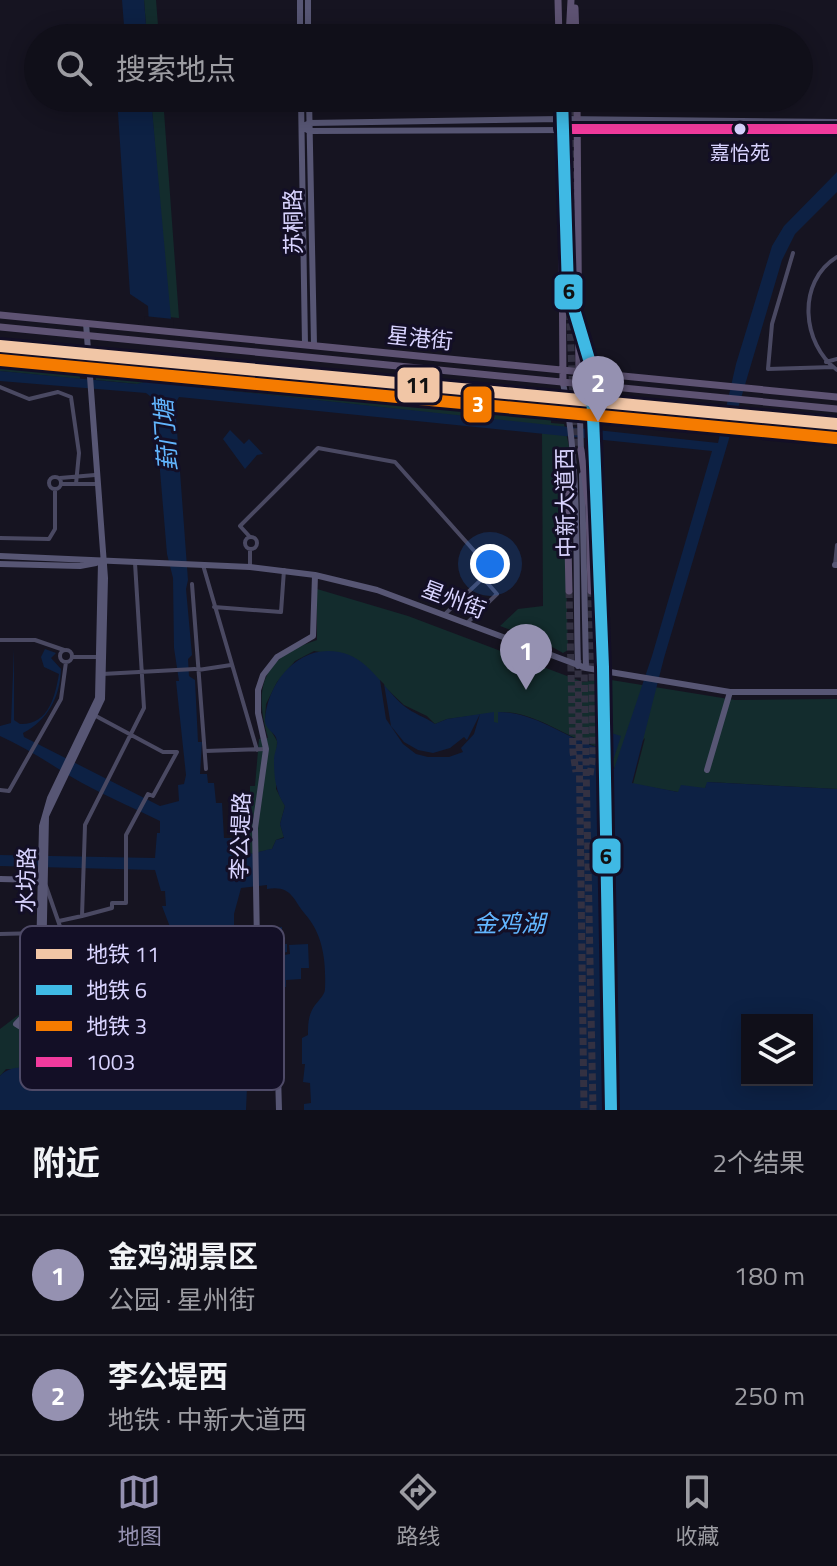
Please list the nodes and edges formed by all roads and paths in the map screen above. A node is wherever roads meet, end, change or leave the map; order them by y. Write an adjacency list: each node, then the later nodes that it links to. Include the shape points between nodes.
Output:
1 (300, 0): 5 (street)
2 (308, 0): 6 (street)
3 (558, 0): 7 (main road)
4 (572, 0): 8 (main road); 9 (main road)
5 (303, 24)
6 (305, 24)
7 (559, 24)
8 (570, 24)
9 (575, 24)
10 (301, 112): 19 (street, 苏桐路)
11 (309, 112): 17 (street, 苏桐路)
12 (562, 112): 14 (main road, 中新大道西)
13 (577, 112): 18 (main road, 中新大道西)
14 (562, 119): 15 (street); 18 (street); 20 (main road, 中新大道西)
15 (415, 121): 17 (street); 22 (street)
16 (837, 122): 18 (street)
17 (309, 123): 19 (street); 23 (street, 苏桐路)
18 (577, 125): 20 (street); 21 (street); 39 (main road, 中新大道西)
19 (302, 127): 23 (street); 24 (street, 苏桐路)
20 (561, 129): 22 (street); 25 (main road); 38 (main road, 中新大道西)
21 (837, 129)
22 (415, 130): 23 (street)
23 (309, 131): 24 (street, 苏桐路)
24 (307, 211): 31 (street, 苏桐路); 32 (street, 苏桐路)
25 (567, 250)
26 (793, 253): 37 (street, via 772,324 768,369)
27 (837, 257): 36 (street, via 821,273 809,305 809,333)
28 (0, 315): 29 (main road, 星港街)
29 (86, 323): 33 (street, 水坊路); 34 (main road, 星港街)
30 (0, 327): 33 (main road, 星港街)
31 (305, 331): 32 (street); 34 (street, 苏桐路)
32 (314, 331): 34 (street, 苏桐路)
33 (84, 337): 40 (main road, 星港街); 47 (street, 水坊路)
34 (310, 345): 38 (main road, 星港街)
35 (837, 359): 36 (street)
36 (826, 362): 37 (street)
37 (835, 369)
38 (563, 370): 39 (main road, 星港街); 40 (main road, 中新大道西)
39 (579, 372): 41 (main road, 中新大道西); 43 (main road, 星港街)
40 (563, 383): 41 (main road, 星港街); 46 (street, 中新大道西)
41 (579, 385): 44 (main road, 星港街); 45 (street, 中新大道西)
42 (0, 387): 49 (street, via 29,399 58,392 71,397 79,453)
43 (837, 397)
44 (837, 409)
45 (581, 450): 68 (main road); 79 (street, 中新大道西)
46 (573, 469): 67 (main road, via 567,497); 78 (street, 中新大道西)
47 (95, 475): 49 (street); 50 (street, 水坊路)
48 (61, 481): 49 (street); 51 (street); 51 (street, via 53,476 49,480)
49 (76, 481): 50 (street)
50 (96, 484): 57 (street, 水坊路)
51 (55, 489): 53 (street, via 55,529 49,539)
52 (250, 537): 55 (street, via 244,542); 55 (street, via 257,543); 65 (street, via 240,526 318,448 395,462 493,572)
53 (0, 538)
54 (837, 545): 61 (street)
55 (250, 550): 62 (street)
56 (0, 556): 57 (street, 星州街)
57 (101, 562): 58 (street, 星州街); 59 (street, 星州街); 75 (street, 水坊路); 82 (street, 水坊路)
58 (135, 563): 60 (street, 星州街); 81 (street)
59 (0, 564)
60 (203, 565): 62 (street, 星州街); 69 (street)
61 (836, 565)
62 (250, 567): 63 (street, 星州街)
63 (284, 570): 64 (street, 星州街); 69 (street, via 281,612)
64 (315, 575): 70 (street, 星州街, via 377,590); 87 (street, 李公堤路, via 313,636 282,653 258,687)
65 (484, 580): 70 (street); 71 (street, via 497,594)
66 (192, 584): 80 (street)
67 (569, 591)
68 (591, 591)
69 (214, 607): 77 (street)
70 (444, 615): 71 (street, 星州街)
71 (467, 623): 78 (street, 星州街)
72 (0, 640): 73 (street, via 35,640)
73 (64, 650): 74 (street); 76 (street, via 60,658)
74 (72, 657): 75 (street); 76 (street)
75 (100, 657): 82 (street, 水坊路)
76 (66, 662): 92 (street, via 62,696 9,791)
77 (231, 665): 80 (street); 89 (street)
78 (578, 666): 79 (street, 星州街)
79 (586, 668): 83 (street, 星州街)
80 (197, 669): 81 (street); 88 (street)
81 (140, 673): 82 (street); 86 (street, via 144,708)
82 (101, 674): 85 (street, 水坊路)
83 (730, 692): 84 (street, 星州街); 91 (street)
84 (837, 692)
85 (94, 715): 86 (street); 94 (street, 水坊路, via 44,815)
86 (131, 734): 95 (street, via 85,825); 95 (street, via 163,752 177,752 126,835 126,903)
87 (266, 749): 89 (street); 100 (street, 李公堤路, via 256,811)
88 (204, 750): 89 (street); 90 (street)
89 (257, 750)
90 (206, 769)
91 (707, 770)
92 (0, 790)
93 (0, 879): 94 (street)
94 (42, 880): 96 (street); 97 (street, 水坊路); 98 (street, 水坊路)
95 (82, 916): 96 (street)
96 (59, 921): 99 (street)
97 (40, 926)
98 (41, 926)
99 (60, 926)
100 (257, 926)
101 (0, 934): 102 (street)
102 (20, 934)
103 (278, 1090): 104 (street, 李公堤路)
104 (279, 1110)

